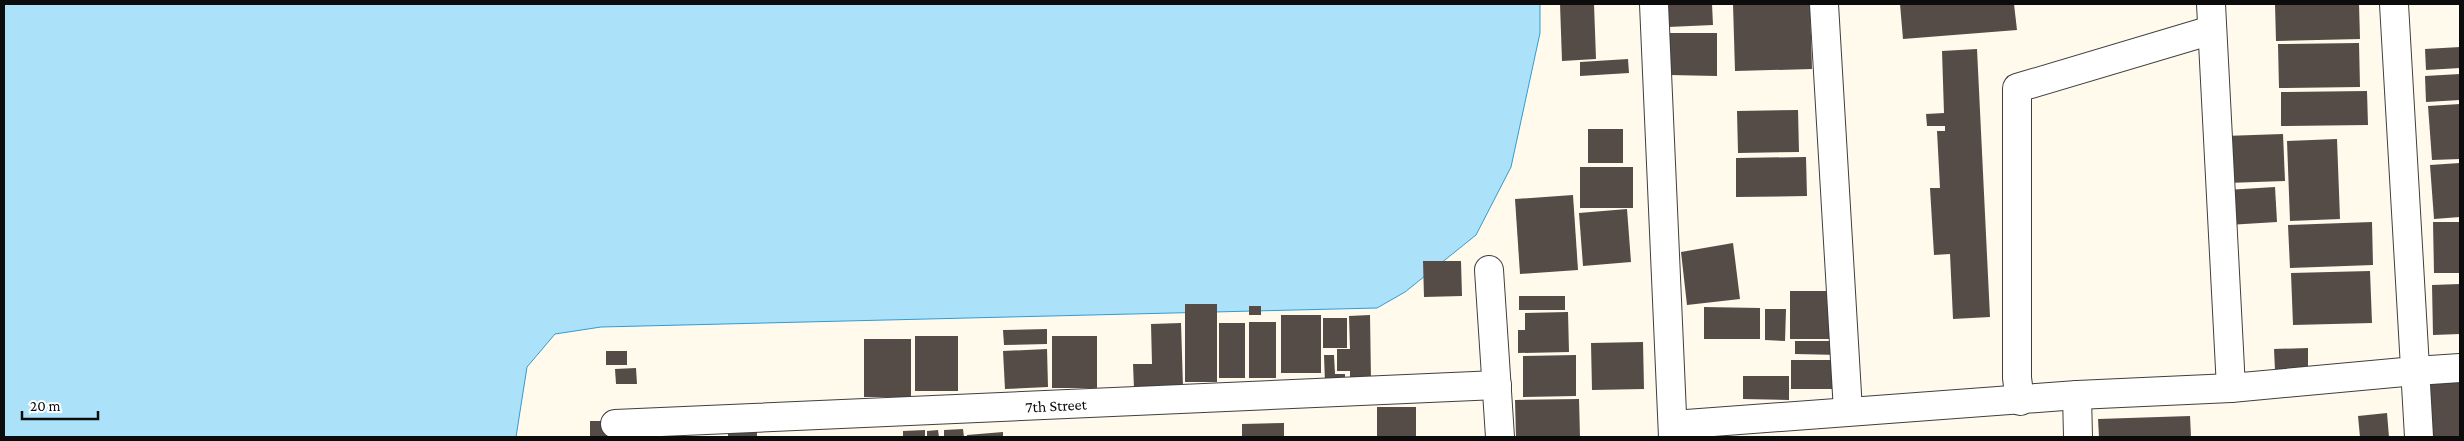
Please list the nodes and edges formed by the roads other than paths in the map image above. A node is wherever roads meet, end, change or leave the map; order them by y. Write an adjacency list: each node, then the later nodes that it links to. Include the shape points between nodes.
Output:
1 (1654, 4): 14 (street)
2 (1824, 4): 12 (street)
3 (2394, 4): 7 (street)
4 (2212, 17): 9 (street); 11 (street, via 2017,88 2017,378)
5 (1489, 270): 8 (street)
6 (2460, 368): 7 (street)
7 (2415, 370): 9 (street); 17 (street)
8 (1497, 385): 13 (street, 7th Street); 15 (street)
9 (2231, 388): 10 (street)
10 (2077, 395): 11 (street); 16 (street)
11 (2020, 401): 12 (street)
12 (1848, 411): 14 (street)
13 (615, 421)
14 (1673, 431)
15 (1500, 437)
16 (2078, 437)
17 (2419, 437)

